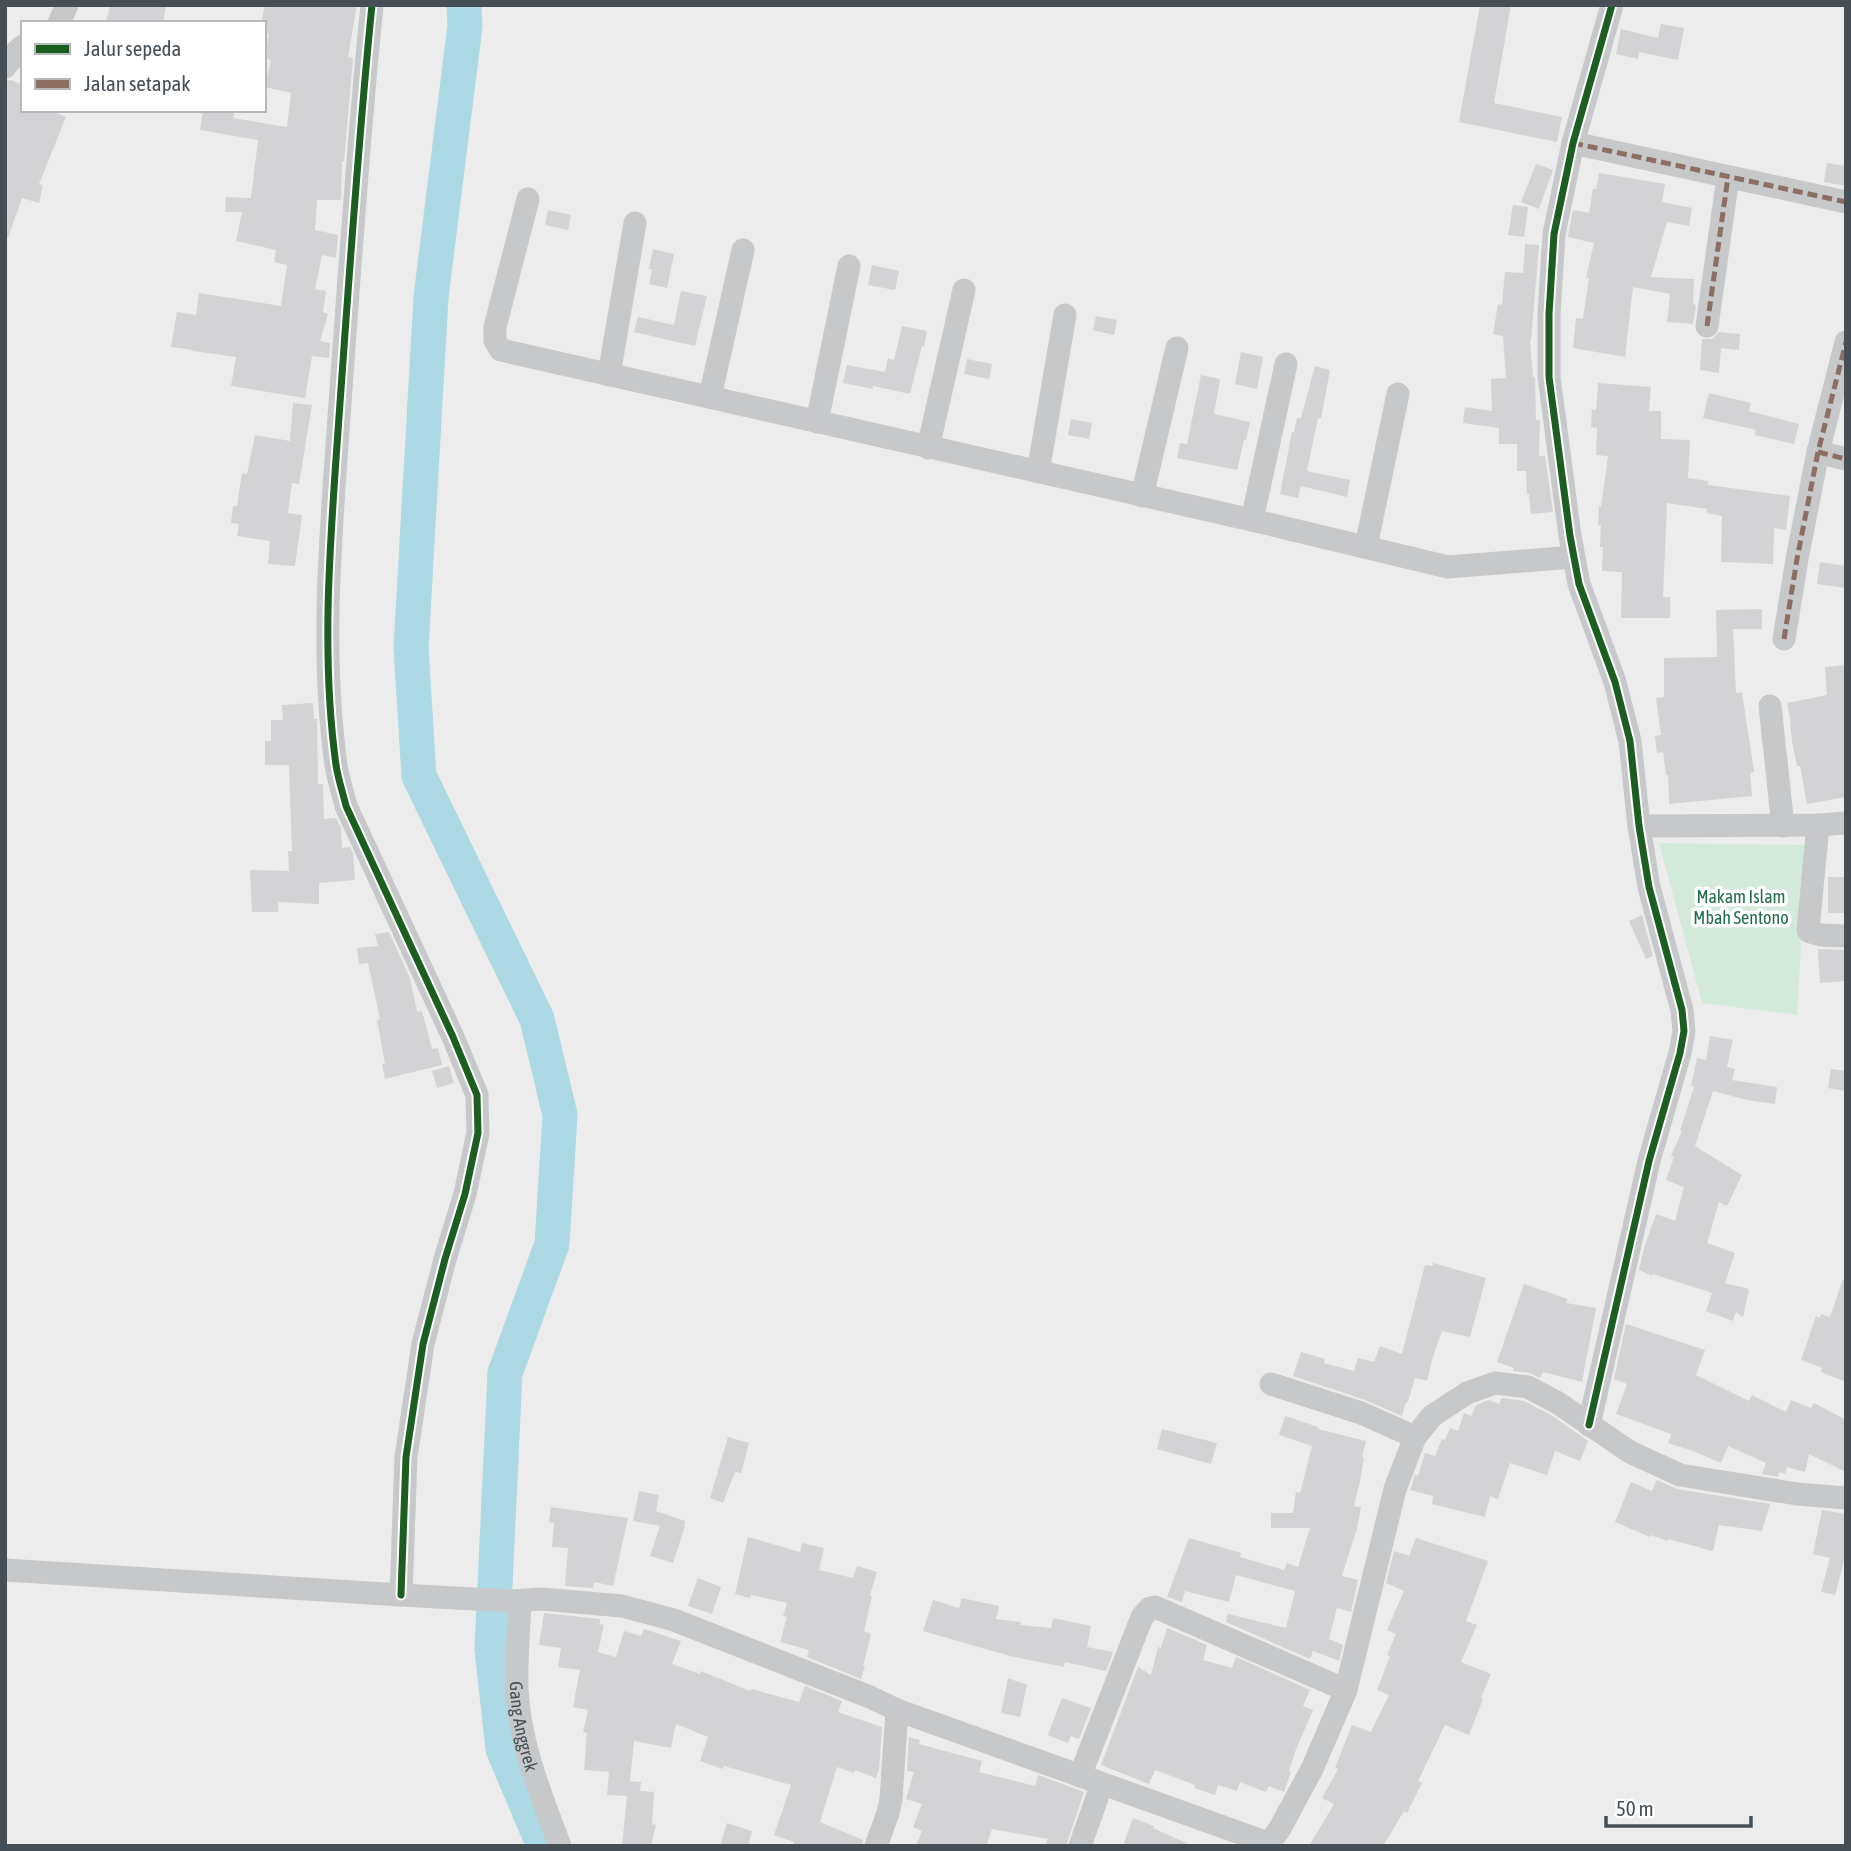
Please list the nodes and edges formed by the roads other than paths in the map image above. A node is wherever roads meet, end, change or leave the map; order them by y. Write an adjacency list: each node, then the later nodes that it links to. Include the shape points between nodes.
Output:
1 (67, 5): 4 (street)
2 (372, 5): 44 (street, via 350,259 327,628 336,767 346,806 477,1095 478,1133 423,1344 406,1457)
3 (1612, 5): 7 (street)
4 (60, 21)
5 (21, 48): 6 (street)
6 (5, 67)
7 (1573, 143): 8 (street); 31 (street, via 1554,234 1549,377)
8 (1728, 177): 10 (street); 16 (street)
9 (528, 198): 20 (street, via 495,341 501,350)
10 (1846, 202)
11 (635, 223): 20 (street)
12 (743, 250): 22 (street)
13 (849, 266): 23 (street)
14 (964, 290): 24 (street)
15 (1065, 314): 27 (street)
16 (1707, 326)
17 (1846, 342): 25 (street)
18 (1177, 348): 28 (street)
19 (1286, 363): 29 (street)
20 (610, 375): 22 (street)
21 (1398, 394): 30 (street)
22 (710, 397): 23 (street)
23 (817, 422): 24 (street)
24 (928, 448): 27 (street)
25 (1818, 452): 26 (street); 32 (street)
26 (1846, 459)
27 (1038, 472): 28 (street)
28 (1142, 496): 29 (street)
29 (1252, 520): 30 (street)
30 (1366, 546): 31 (street, via 1448,567)
31 (1574, 557): 37 (street, via 1630,741)
32 (1783, 639)
33 (1770, 706): 36 (street)
34 (1846, 823): 35 (street)
35 (1818, 825): 36 (street); 38 (street, via 1808,930)
36 (1783, 826): 37 (street)
37 (1639, 827): 40 (street, via 1684,1031 1649,1161)
38 (1846, 936)
39 (1271, 1384): 41 (street, via 1361,1413)
40 (1589, 1425): 41 (street, via 1528,1387 1495,1383 1467,1393 1432,1416); 42 (street, via 1630,1452 1680,1475)
41 (1415, 1437): 46 (street, via 1395,1489)
42 (1846, 1498)
43 (5, 1570): 44 (street)
44 (401, 1595): 45 (street)
45 (526, 1600): 47 (street, via 622,1606 674,1620); 51 (street, Gang Anggrek, via 517,1689 532,1770)
46 (1346, 1690): 48 (street, via 1150,1608 1142,1617); 50 (street, via 1312,1769)
47 (897, 1710): 48 (street); 52 (street, via 891,1799)
48 (1080, 1776): 49 (street)
49 (1102, 1783): 50 (street); 53 (street)
50 (1268, 1845)
51 (559, 1846)
52 (876, 1846)
53 (1080, 1846)

